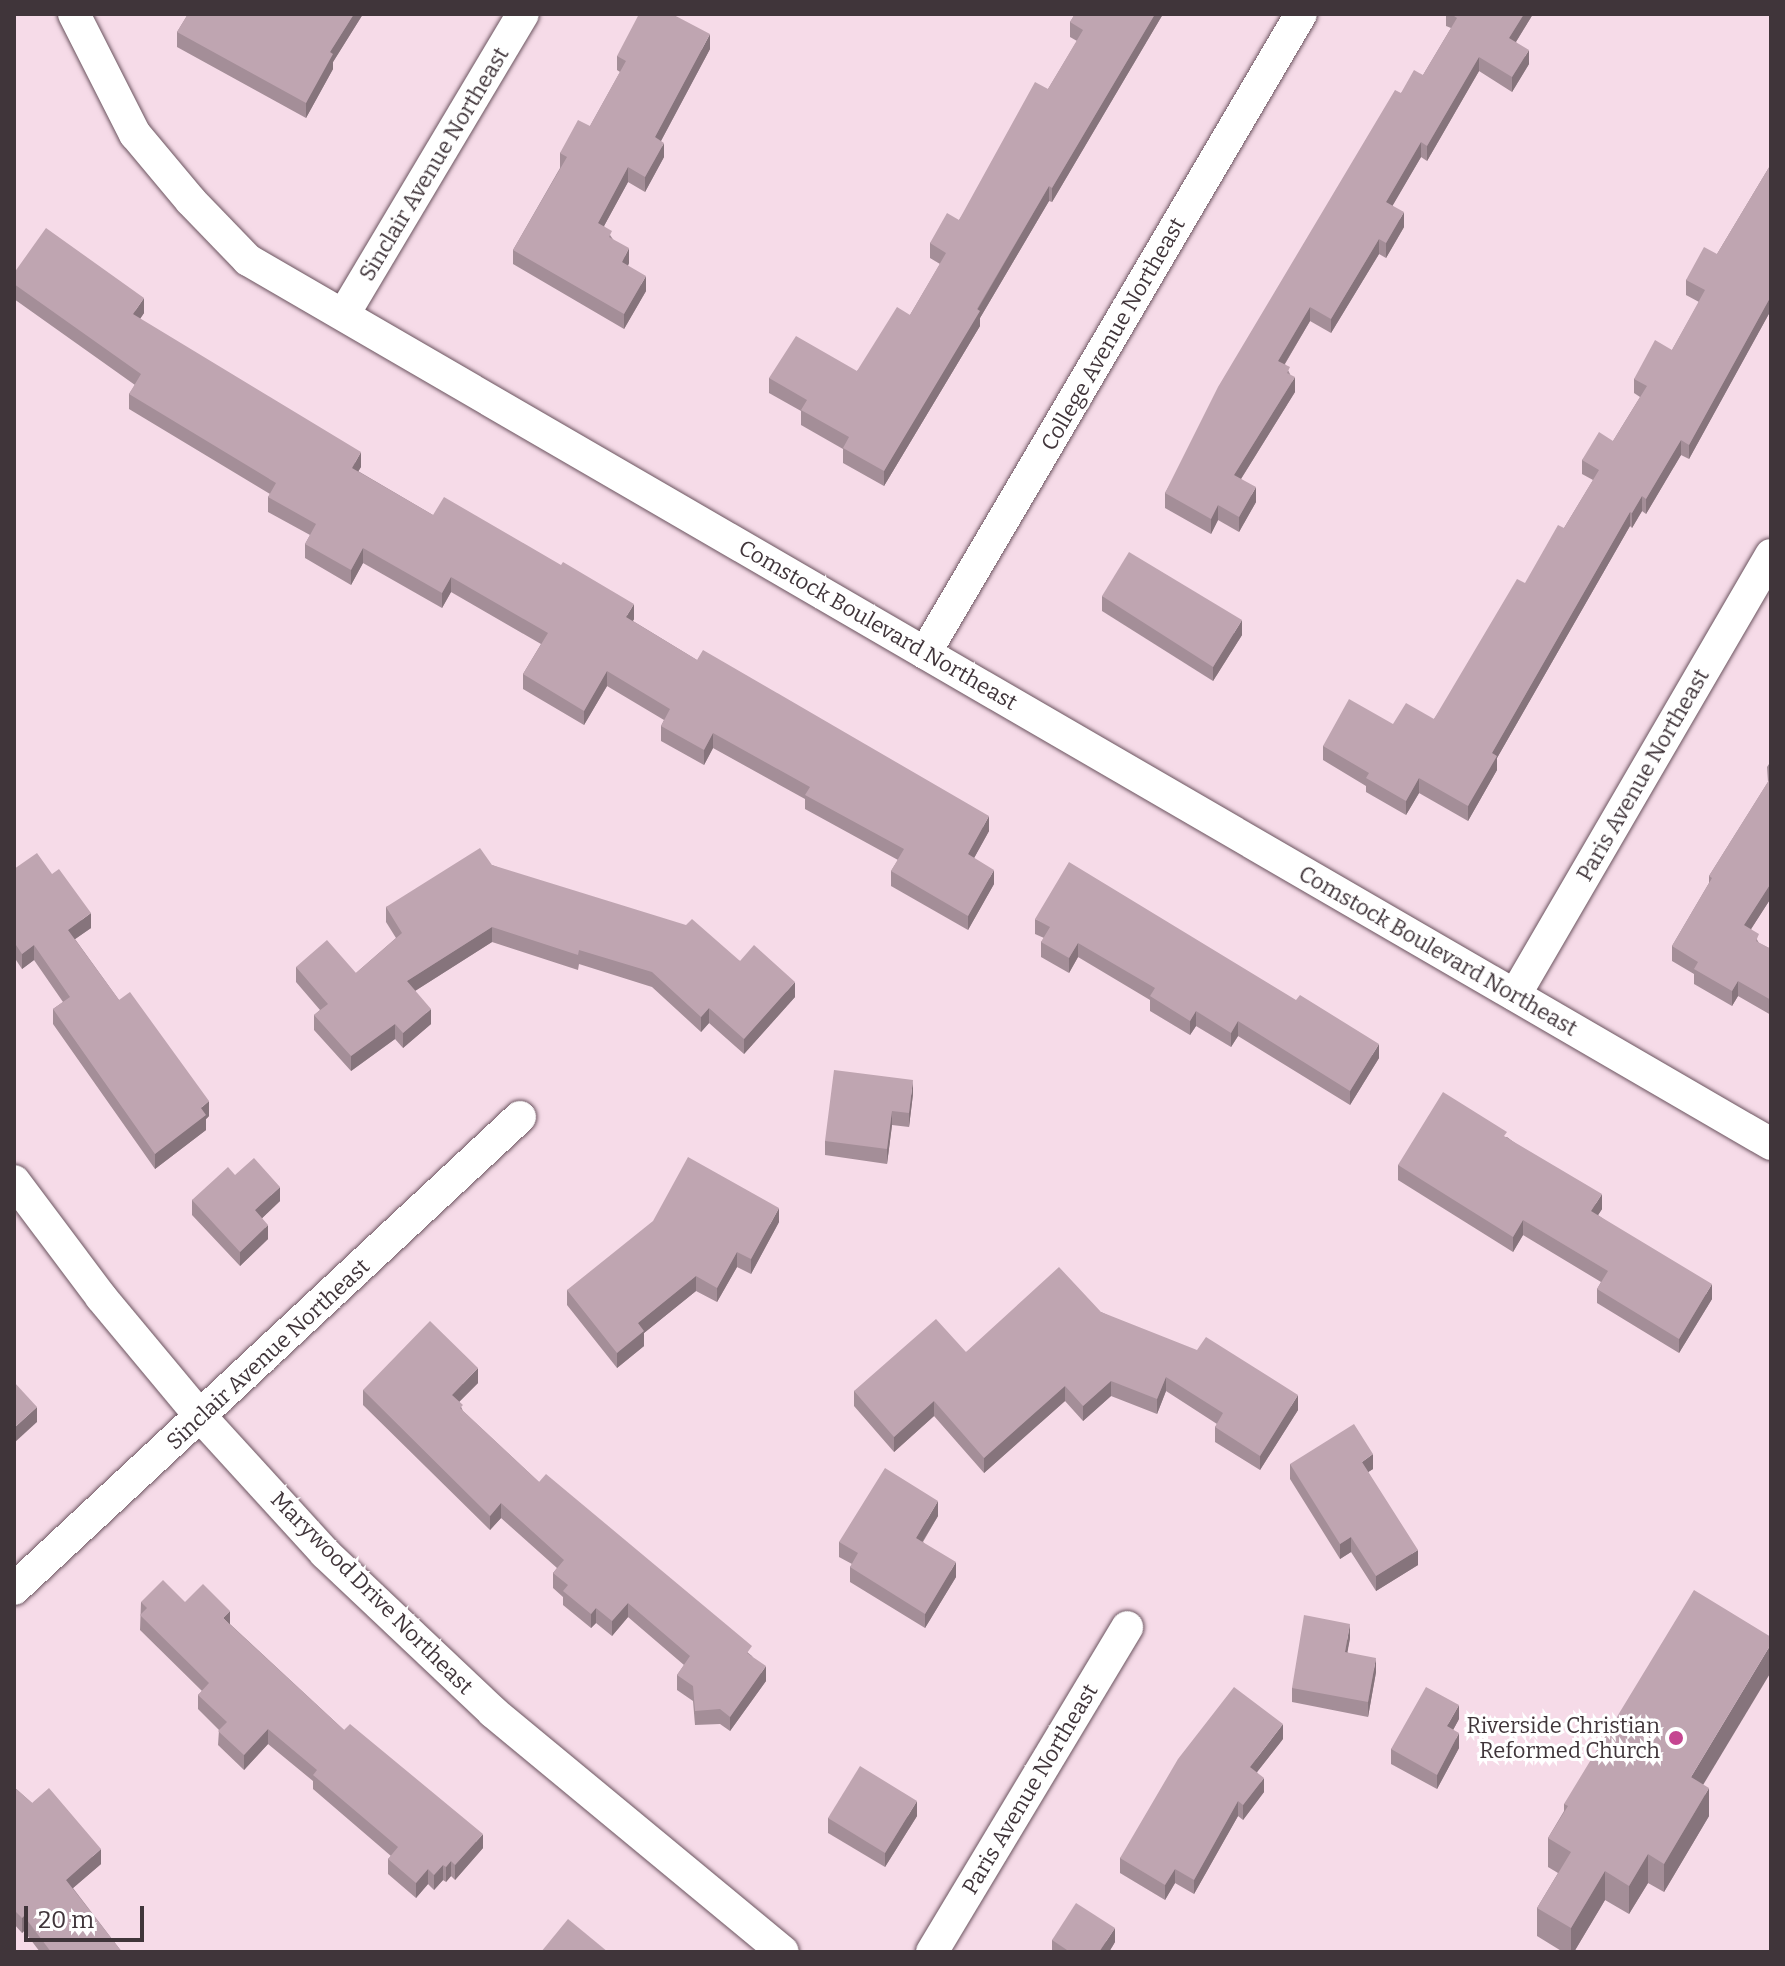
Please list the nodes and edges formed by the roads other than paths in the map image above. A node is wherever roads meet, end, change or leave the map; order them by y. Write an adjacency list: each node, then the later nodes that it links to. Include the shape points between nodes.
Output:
1 (74, 14): 4 (street, Comstock Boulevard Northeast, via 135,134 191,201 248,260)
2 (523, 14): 4 (street, Sinclair Avenue Northeast)
3 (1301, 14): 6 (street, College Avenue Northeast)
4 (344, 314): 6 (street, Comstock Boulevard Northeast)
5 (1771, 555): 7 (street, Paris Avenue Northeast)
6 (925, 653): 7 (street, Comstock Boulevard Northeast)
7 (1515, 995): 9 (street, Comstock Boulevard Northeast)
8 (520, 1117): 11 (street, Sinclair Avenue Northeast)
9 (1771, 1144)
10 (14, 1181): 11 (street, Marywood Drive Northeast)
11 (201, 1417): 12 (street, Sinclair Avenue Northeast); 14 (street, Marywood Drive Northeast, via 325,1553 493,1712)
12 (14, 1589)
13 (1127, 1627): 15 (street, Paris Avenue Northeast)
14 (783, 1952)
15 (932, 1952)

